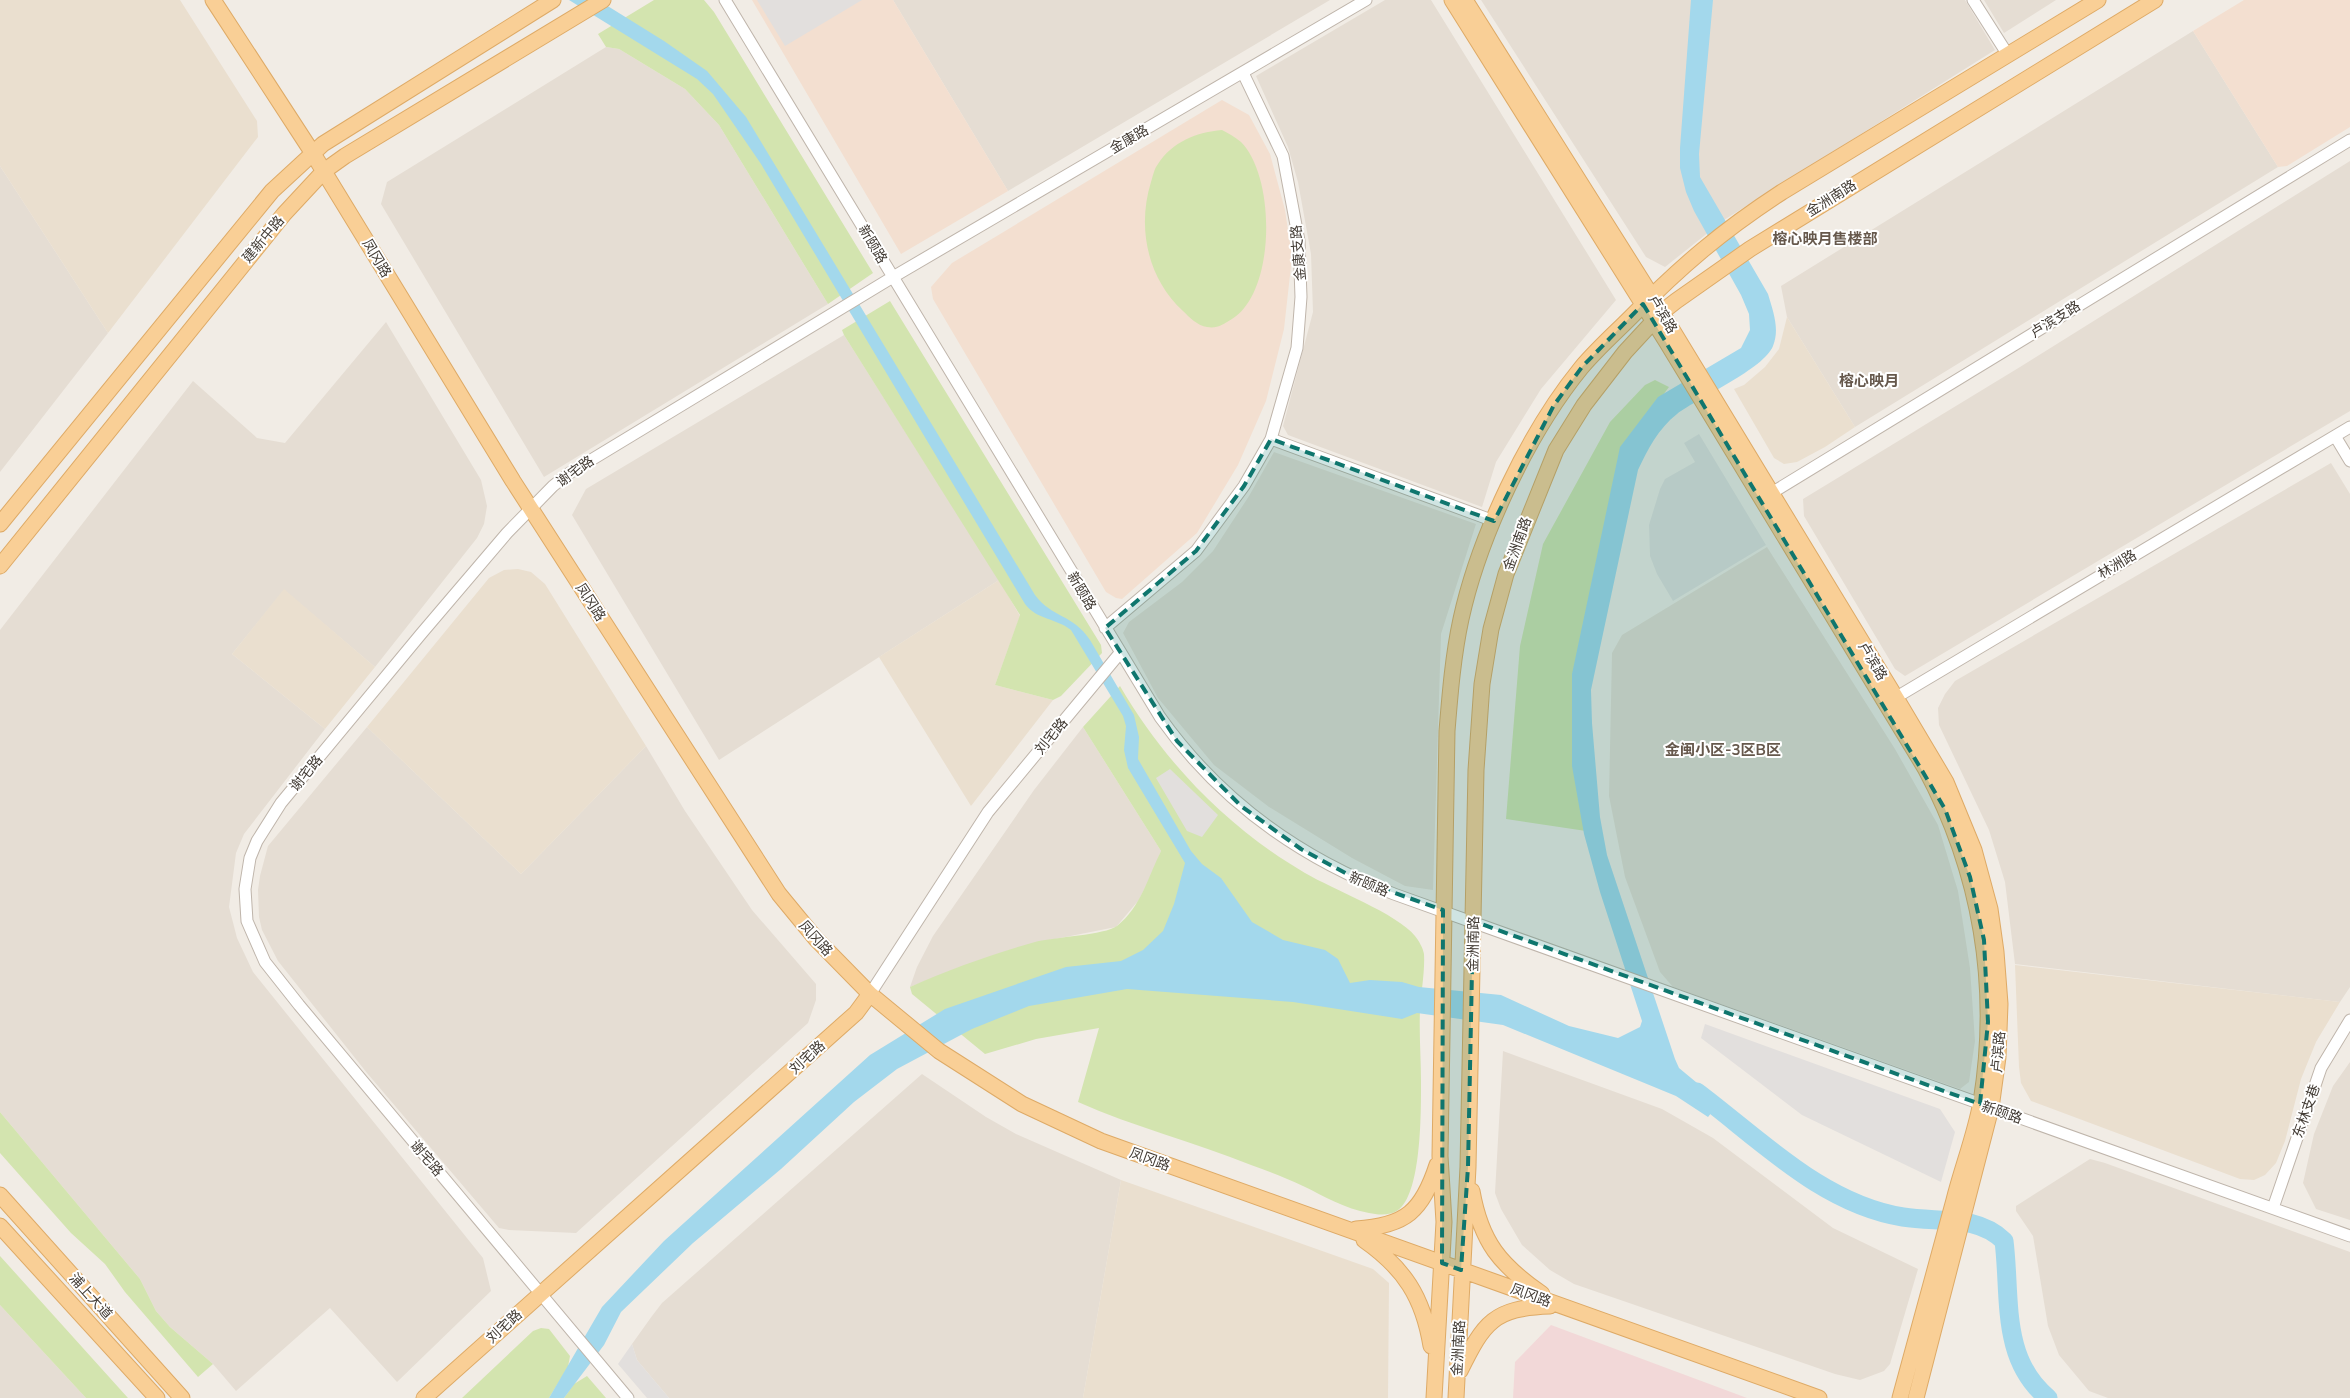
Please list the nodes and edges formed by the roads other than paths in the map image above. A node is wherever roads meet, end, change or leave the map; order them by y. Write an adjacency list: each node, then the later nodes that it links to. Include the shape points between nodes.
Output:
1 (213, 0): 14 (main road, 凤冈路)
2 (553, 0): 14 (main road, 建新中路)
3 (603, 0): 15 (main road, 建新中路)
4 (725, 0): 16 (street, 新颐路)
5 (1366, 0): 12 (street, 金康路)
6 (1452, 0): 17 (main road)
7 (1466, 0): 17 (main road, 卢滨路)
8 (1974, 0): 11 (street)
9 (2098, 0): 11 (main road, 金洲南路)
10 (2155, 0): 18 (main road, 金洲南路, via 1750,249)
11 (2008, 55): 17 (main road, 金洲南路, via 1734,224)
12 (1243, 73): 16 (street, 金康路); 21 (street, 金康支路, via 1283,156 1299,241 1301,297 1297,348)
13 (2350, 140): 23 (street, 卢滨支路)
14 (312, 152): 15 (main road, 凤冈路); 26 (main road, 建新中路, via 272,191)
15 (324, 171): 24 (main road, 凤冈路); 27 (main road, 建新中路, via 262,240)
16 (893, 276): 24 (street, 谢宅路, via 568,474); 28 (street, 新颐路)
17 (1647, 300): 18 (main road, 卢滨路); 25 (main road, 金洲南路, via 1582,367 1554,405)
18 (1658, 317): 23 (main road, 卢滨路); 32 (main road, 金洲南路, via 1594,391 1556,450 1506,574 1491,629 1482,684 1476,770)
19 (2350, 427): 20 (street, 林洲路)
20 (2335, 436): 22 (street); 30 (street, 林洲路)
21 (1271, 439): 25 (street); 28 (street, 金康支路, via 1244,486 1196,551)
22 (2350, 461)
23 (1766, 496): 30 (main road, 卢滨路)
24 (531, 508): 33 (main road, 凤冈路, via 769,879 816,939); 46 (street, 谢宅路, via 421,634 271,816 250,858 244,899 250,929 275,975)
25 (1494, 521): 31 (main road, 金洲南路, via 1461,618 1453,666 1447,731)
26 (0, 524)
27 (0, 566)
28 (1105, 628): 29 (street, 新颐路)
29 (1120, 653): 31 (street, 新颐路, via 1187,754 1256,818 1301,849 1358,880); 33 (street, 刘宅路, via 988,812)
30 (1891, 701): 35 (main road, 卢滨路, via 1956,803 1987,895 2000,1004 1998,1057)
31 (1444, 910): 32 (street, 新颐路); 36 (main road, 金洲南路)
32 (1473, 921): 35 (street, 新颐路); 37 (main road, 金洲南路)
33 (870, 994): 41 (main road, 凤冈路, via 939,1051 1022,1104 1101,1142); 46 (main road, 刘宅路, via 856,1013)
34 (2350, 1020): 39 (street, 东林支巷, via 2318,1075)
35 (1986, 1106): 39 (street, 新颐路); 43 (main road, 卢滨路)
36 (1440, 1156): 41 (main road, via 1429,1191 1408,1215 1379,1227); 44 (main road, 金洲南路, via 1444,1222)
37 (1468, 1167): 45 (main road, 金洲南路); 47 (main road, via 1475,1211 1489,1244 1514,1274)
38 (0, 1195): 51 (main road, 浦上大道)
39 (2273, 1208): 42 (street, 新颐路)
40 (0, 1226): 50 (main road, 浦上大道)
41 (1348, 1230): 44 (main road, 凤冈路); 48 (main road, via 1392,1262 1414,1290 1429,1331)
42 (2350, 1236)
43 (1948, 1244): 57 (main road); 58 (main road, 卢滨路)
44 (1442, 1263): 45 (main road, 凤冈路); 48 (main road, 金洲南路)
45 (1461, 1270): 47 (main road, 凤冈路); 49 (main road, 金洲南路)
46 (540, 1294): 52 (main road, 刘宅路); 53 (street, 谢宅路)
47 (1560, 1306): 49 (main road, via 1524,1307 1496,1317 1480,1334); 56 (main road, 凤冈路)
48 (1435, 1370): 54 (main road, 金洲南路)
49 (1456, 1378): 55 (main road, 金洲南路)
50 (157, 1398)
51 (182, 1398)
52 (424, 1398)
53 (628, 1398)
54 (1434, 1398)
55 (1456, 1398)
56 (1819, 1398)
57 (1900, 1398)
58 (1916, 1398)

